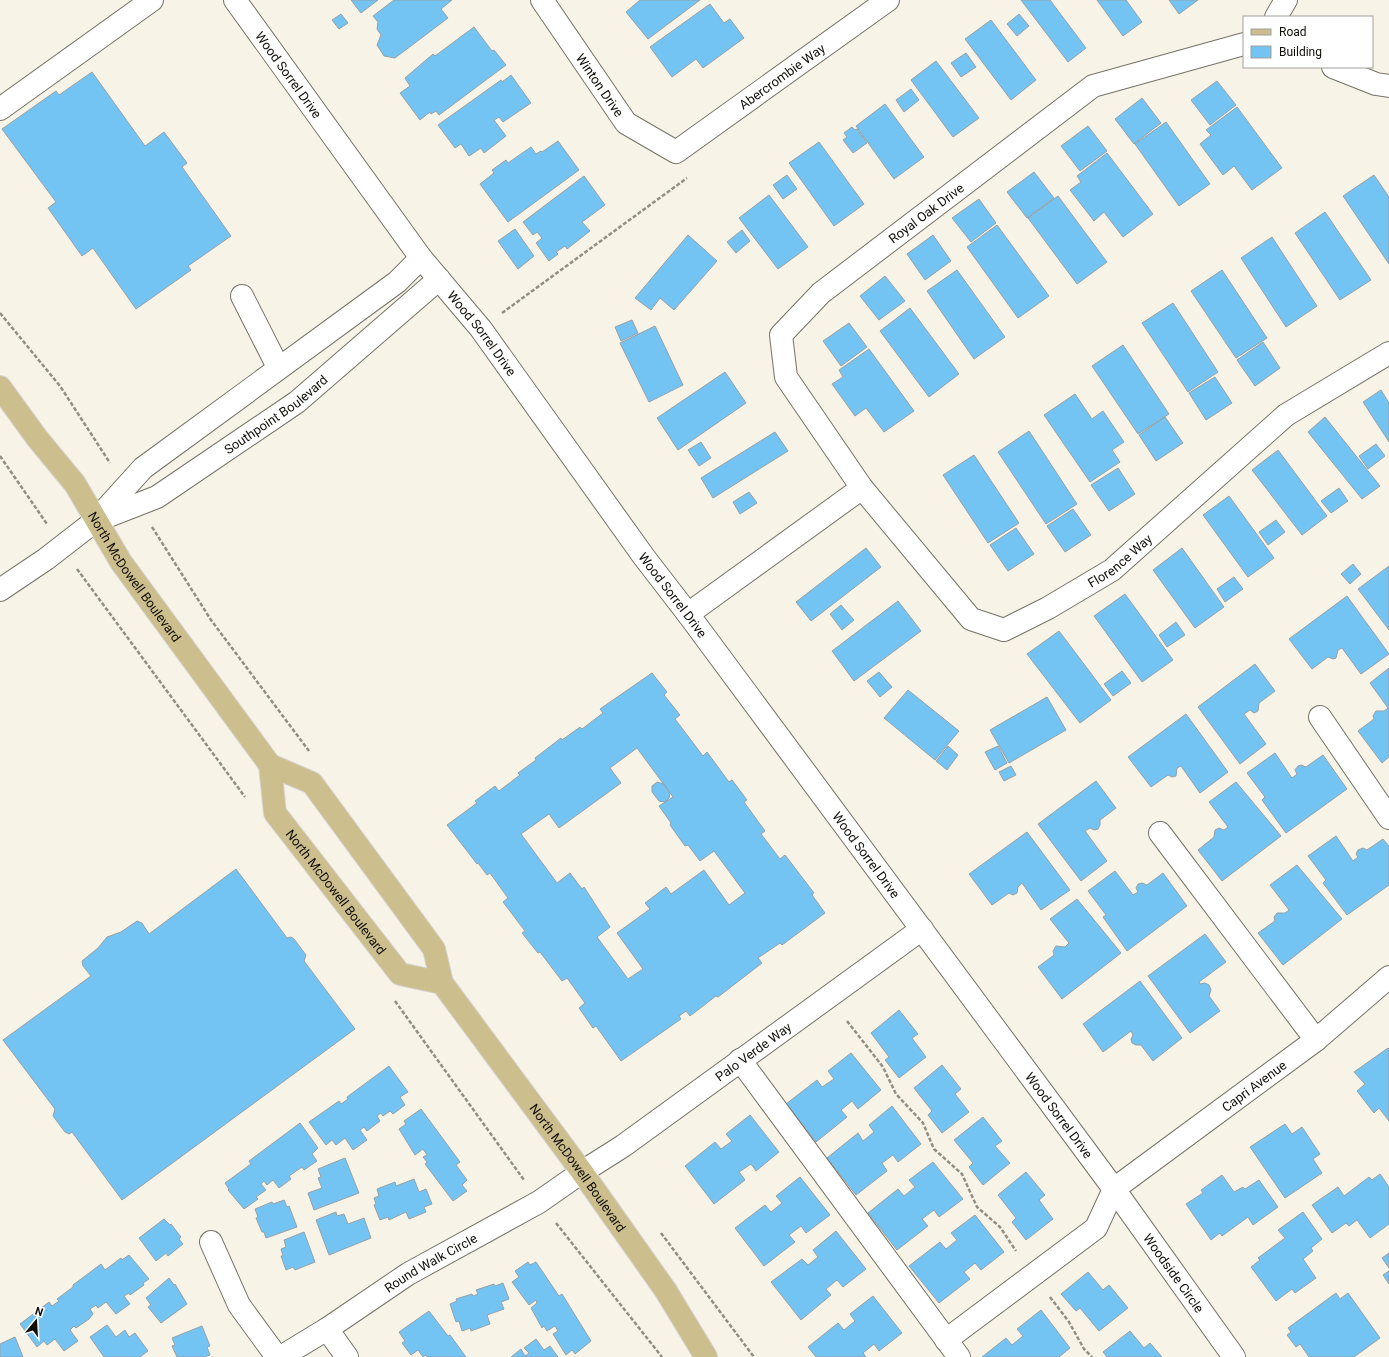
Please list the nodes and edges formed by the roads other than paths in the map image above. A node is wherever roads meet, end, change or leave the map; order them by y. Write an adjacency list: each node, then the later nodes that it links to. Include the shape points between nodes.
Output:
1 (152, 0): 10 (street)
2 (235, 0): 12 (street, Wood Sorrel Drive)
3 (542, 0): 11 (street, Winton Drive, via 626,123)
4 (888, 0): 11 (street, Abercrombie Way)
5 (1286, 0): 6 (street)
6 (1277, 16)
7 (1243, 44): 18 (street, Royal Oak Drive, via 1093,86 821,293 781,335 786,377)
8 (1336, 68): 9 (street, via 1376,84)
9 (1389, 86)
10 (0, 109)
11 (681, 148)
12 (421, 258): 13 (street, Wood Sorrel Drive); 16 (street, Southpoint Boulevard, via 397,282)
13 (439, 279): 19 (street, Southpoint Boulevard, via 297,402 157,497); 21 (street, Wood Sorrel Drive, via 481,329 639,551)
14 (242, 296): 16 (street)
15 (1389, 353): 18 (street, Florence Way, via 1286,415 1112,570 1048,608 1004,630 971,619)
16 (278, 367): 19 (street, Southpoint Boulevard, via 143,468)
17 (0, 387): 19 (main road, North McDowell Boulevard, via 75,484)
18 (862, 488): 21 (street)
19 (95, 521): 20 (street, Southpoint Boulevard); 23 (main road, North McDowell Boulevard, via 121,562)
20 (0, 590)
21 (688, 614): 26 (street, Wood Sorrel Drive)
22 (1320, 717): 24 (street)
23 (270, 765): 28 (main road, North McDowell Boulevard, via 312,783 434,949); 28 (main road, North McDowell Boulevard, via 275,813 400,974)
24 (1389, 818)
25 (1160, 833): 29 (street)
26 (922, 929): 30 (street, Palo Verde Way); 32 (street, Wood Sorrel Drive)
27 (1389, 977): 29 (street, Capri Avenue)
28 (442, 983): 31 (main road, North McDowell Boulevard)
29 (1316, 1040): 32 (street, Capri Avenue)
30 (740, 1060): 31 (street, Palo Verde Way, via 623,1146); 35 (street)
31 (582, 1172): 34 (street, Round Walk Circle, via 539,1202 408,1274); 39 (main road, North McDowell Boulevard, via 666,1291)
32 (1114, 1189): 35 (street, via 1096,1228); 41 (street, Woodside Circle)
33 (212, 1242): 36 (street, via 239,1305)
34 (327, 1329): 37 (street, Round Walk Circle); 38 (street)
35 (946, 1340): 40 (street)
36 (277, 1357)
37 (281, 1357)
38 (347, 1357)
39 (706, 1357)
40 (959, 1357)
41 (1234, 1357)

